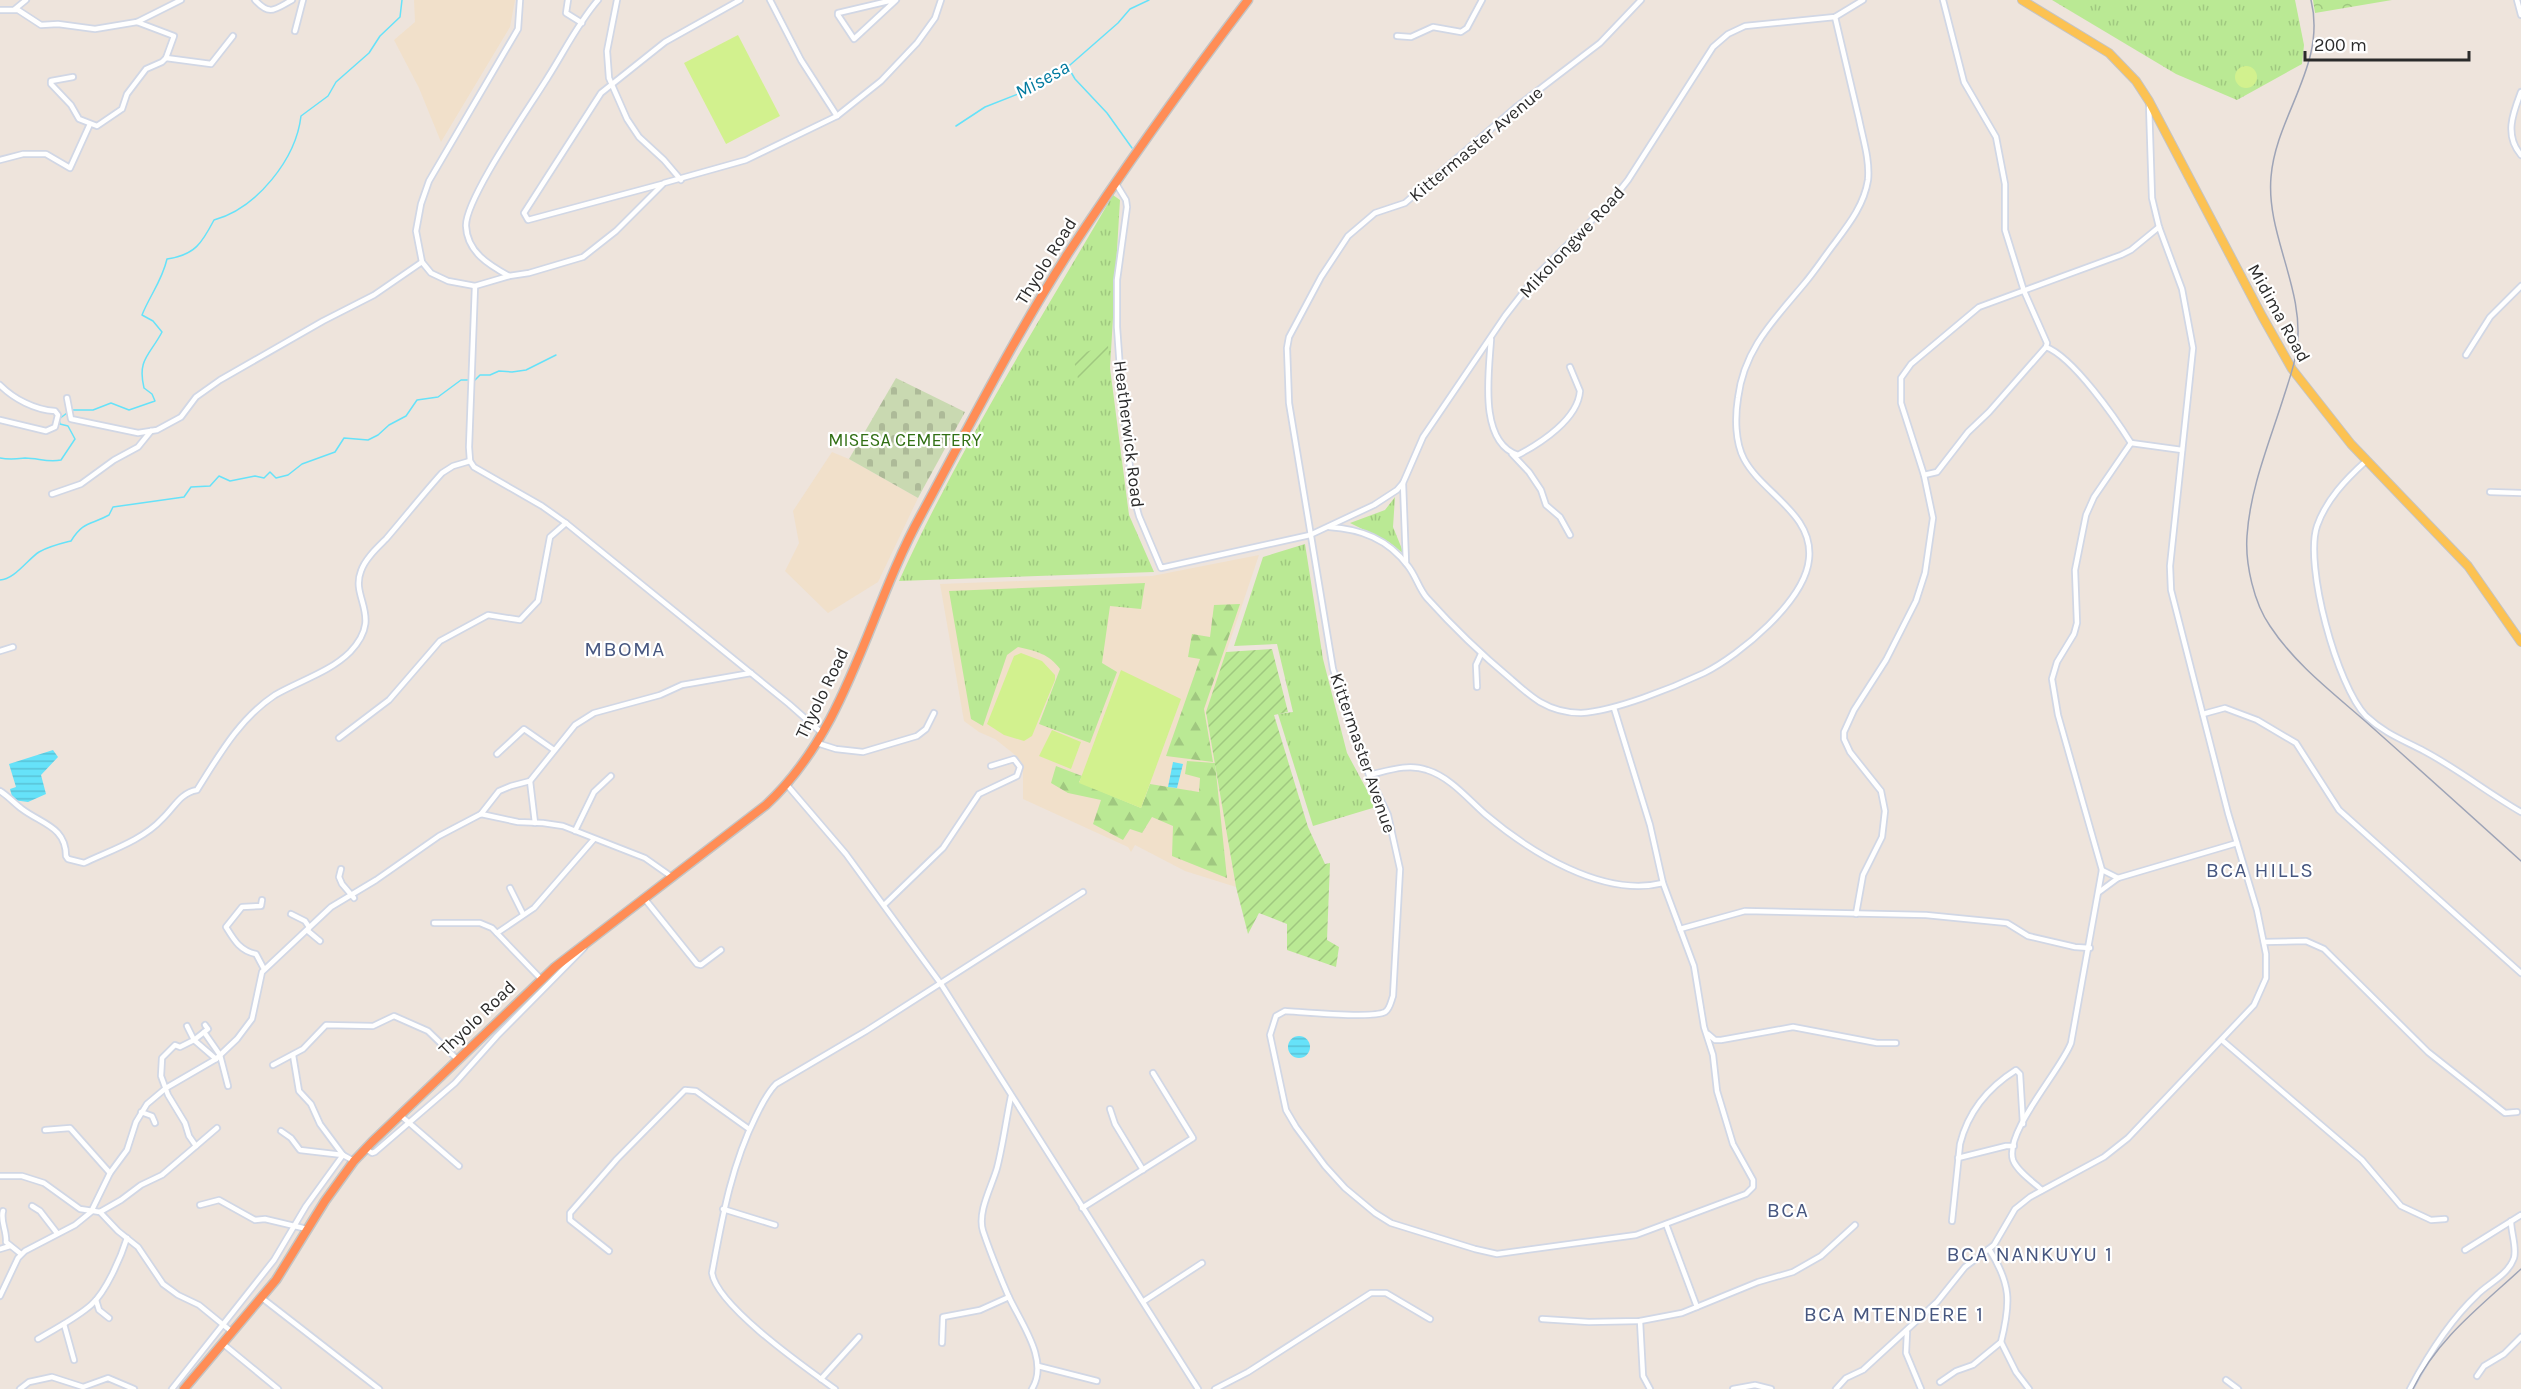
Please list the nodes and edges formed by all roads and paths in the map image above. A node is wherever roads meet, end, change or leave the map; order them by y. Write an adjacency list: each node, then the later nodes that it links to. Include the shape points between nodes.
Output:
1 (26, 0): 21 (street)
2 (181, 0): 25 (street)
3 (255, 0): 4 (street, via 268,11)
4 (292, 0)
5 (303, 0): 27 (street)
6 (520, 0): 43 (street, via 518,29 426,187 417,225)
7 (568, 0): 26 (street, via 566,13)
8 (598, 0): 26 (street)
9 (617, 0): 32 (street, via 607,51)
10 (740, 0): 32 (street, via 665,42)
11 (770, 0): 35 (street, via 801,60)
12 (895, 0): 12 (street, via 838,13 838,15 854,39)
13 (941, 0): 35 (street, via 935,18 916,43 881,81)
14 (1248, 0): 40 (highway, Thyolo Road)
15 (1482, 0): 29 (street, via 1461,32 1433,27 1411,37)
16 (1641, 0): 68 (street, Kittermaster Avenue, via 1600,43 1515,108 1405,203 1363,221 1321,277 1287,348 1289,403)
17 (1863, 0): 24 (street, Mikolongwe Road)
18 (1943, 0): 47 (street, via 1964,82 1996,137 2007,199 2005,230)
19 (2022, 0): 34 (main road, Midima Road, via 2109,52)
20 (2517, 0): 23 (street)
21 (15, 9): 22 (street); 25 (street, via 41,25 94,29)
22 (0, 10)
23 (2521, 15)
24 (1835, 17): 48 (street, Mikolongwe Road, via 1753,23 1721,39 1623,187 1536,276); 77 (street, via 1867,158 1867,185 1853,220 1761,335 1742,379 1737,411 1743,458 1794,514 1805,533 1809,560 1796,591 1781,612 1741,649 1705,672)
25 (137, 22): 30 (street, via 174,36)
26 (582, 23): 44 (street, via 495,163 467,218 474,249 488,264)
27 (295, 31)
28 (233, 36): 30 (street, via 211,64)
29 (1397, 36)
30 (166, 58): 36 (street, via 146,69 117,114 98,126)
31 (73, 77): 36 (street, via 51,84 79,119)
32 (612, 85): 39 (street, via 636,133); 41 (street, via 599,95 574,133 524,211 526,218)
33 (2521, 92): 37 (street, via 2511,120 2515,147)
34 (2149, 101): 42 (street, via 2152,198); 60 (main road, Midima Road, via 2292,369)
35 (837, 116): 39 (street, via 746,160)
36 (90, 124): 38 (street, via 70,168 46,154)
37 (2521, 155)
38 (0, 160)
39 (681, 180): 41 (street)
40 (1115, 182): 68 (street, Heatherwick Road, via 1127,207 1117,327 1134,494 1161,568); 80 (highway, Thyolo Road, via 1027,323 920,516 880,602 846,690)
41 (664, 183): 44 (street, via 616,231 583,257)
42 (2159, 227): 47 (street, via 2131,250); 57 (street, via 2182,289 2192,334)
43 (422, 262): 45 (street, via 443,280); 55 (street, via 374,295 220,380 196,397 181,417)
44 (509, 276): 45 (street)
45 (475, 286): 59 (street)
46 (2521, 286): 50 (street, via 2490,317)
47 (2024, 291): 49 (street, via 2040,323); 61 (street, via 1978,307 1904,373 1900,403)
48 (1491, 338): 58 (street, via 1488,412 1499,440); 62 (street, Mikolongwe Road, via 1423,436)
49 (2046, 347): 56 (street, via 2084,380); 61 (street, via 1937,472)
50 (2466, 355)
51 (1570, 367): 58 (street, via 1580,391 1574,409 1530,449 1518,455)
52 (0, 385): 54 (street, via 26,403 58,415 55,427 46,431)
53 (67, 398): 55 (street, via 71,419 138,433)
54 (0, 420)
55 (151, 431): 65 (street, via 138,447 81,484)
56 (2131, 443): 57 (street); 98 (street, via 2086,515 2075,570 2077,623 2052,679 2058,715)
57 (2182, 450): 79 (street, via 2171,590)
58 (1510, 452): 69 (street, via 1529,472 1546,505 1560,517)
59 (470, 461): 66 (street); 90 (street, via 442,473 365,563 358,585 366,621 350,651 258,708 236,731 198,789 189,791 144,833 84,863 76,862 66,856 64,839 56,831)
60 (2366, 461): 71 (main road, Midima Road, via 2468,566); 91 (street, via 2344,480 2318,525 2314,540 2314,559 2333,653 2349,691 2380,729 2425,752)
61 (1924, 475): 111 (street, via 1933,518 1924,579 1893,646 1844,732 1850,752 1881,791 1884,810 1882,837 1863,875)
62 (1403, 483): 67 (street, Mikolongwe Road, via 1374,505); 70 (street)
63 (2490, 492): 64 (street)
64 (2521, 493)
65 (52, 494)
66 (566, 523): 75 (street); 81 (street, via 550,537 538,601 520,620 488,615 440,641 389,700)
67 (1326, 526): 68 (street, Mikolongwe Road); 70 (street, via 1354,529 1372,537)
68 (1310, 535): 86 (street, Kittermaster Avenue, via 1333,669)
69 (1570, 535)
70 (1406, 563): 74 (street, via 1424,595)
71 (2521, 642)
72 (13, 647): 73 (street)
73 (0, 651)
74 (1481, 654): 76 (street, via 1476,665); 77 (street, via 1538,701 1559,710 1579,713)
75 (751, 673): 80 (street); 83 (street, via 682,685 594,713 575,725)
76 (1477, 687)
77 (1614, 708): 101 (street, Kittermaster Avenue)
78 (934, 713): 82 (street, via 926,729 917,736 863,752)
79 (2202, 714): 96 (street); 122 (street, via 2225,708 2257,720 2296,743 2339,810)
80 (823, 734): 82 (highway, Thyolo Road)
81 (339, 738)
82 (817, 743): 89 (highway, Thyolo Road)
83 (554, 750): 84 (street, via 524,729); 88 (street)
84 (497, 754)
85 (991, 766): 108 (street, via 1014,759 1020,767 1017,776 979,795 943,848)
86 (1369, 775): 101 (street, via 1400,768 1426,769 1456,788 1521,843 1579,872 1625,887); 173 (street, Kittermaster Avenue, via 1388,814 1400,869 1393,996 1388,1010 1377,1014 1285,1011 1276,1016 1270,1035 1273,1055 1283,1101 1296,1127 1345,1188 1375,1213 1391,1223 1475,1250 1497,1254 1588,1243 1636,1235)
87 (611, 776): 94 (street, via 594,792)
88 (530, 781): 92 (street, via 499,791); 93 (street)
89 (788, 785): 99 (highway, Thyolo Road); 108 (street)
90 (0, 791)
91 (2521, 812)
92 (481, 814): 93 (street); 105 (street, via 439,836)
93 (535, 823): 94 (street)
94 (575, 831): 95 (street)
95 (594, 839): 99 (street, via 651,860); 110 (street, via 534,908)
96 (2237, 843): 100 (street); 117 (street)
97 (341, 869): 105 (street, via 339,876)
98 (2102, 870): 100 (street); 104 (street)
99 (672, 877): 106 (highway, Thyolo Road)
100 (2118, 878): 104 (street)
101 (1663, 883): 114 (street, Kittermaster Avenue)
102 (510, 888): 110 (street)
103 (1083, 892): 124 (street)
104 (2099, 892): 119 (street)
105 (352, 896): 113 (street, via 331,907)
106 (644, 898): 118 (highway, Thyolo Road); 120 (street, via 697,964)
107 (262, 900): 121 (street, via 261,906 242,907 226,927 246,952 256,954)
108 (884, 905): 124 (street)
109 (291, 914): 113 (street)
110 (523, 914): 115 (street)
111 (1856, 914): 114 (street, via 1746,911); 119 (street, via 2007,922 2028,936)
112 (434, 923): 115 (street, via 480,923)
113 (309, 927): 116 (street, via 308,931); 121 (street)
114 (1680, 929): 128 (street, Kittermaster Avenue, via 1694,966)
115 (497, 933): 123 (street)
116 (320, 941)
117 (2264, 942): 130 (street, via 2267,969 2263,989); 142 (street, via 2306,941 2324,949 2428,1052 2505,1113)
118 (584, 943): 123 (highway, Thyolo Road); 145 (street, via 580,953 455,1083)
119 (2090, 948): 146 (street, via 2071,1043)
120 (721, 950)
121 (264, 969): 133 (street, via 252,1019)
122 (2521, 973)
123 (542, 979): 134 (highway, Thyolo Road)
124 (941, 984): 139 (street); 148 (street, via 776,1084)
125 (205, 1025): 127 (street, via 208,1029)
126 (187, 1026): 129 (street)
127 (204, 1032): 129 (street); 133 (street)
128 (1707, 1033): 131 (street, via 1718,1041 1793,1027); 173 (street, Kittermaster Avenue, via 1733,1144 1753,1186 1746,1194)
129 (194, 1040): 133 (street); 138 (street, via 180,1047 175,1045 162,1058 161,1076)
130 (2223, 1041): 161 (street, via 2119,1146); 170 (street, via 2362,1160 2401,1206 2432,1220)
131 (1896, 1043)
132 (293, 1055): 134 (street, via 326,1025 373,1026 394,1016 428,1031); 135 (street); 154 (street, via 299,1091)
133 (218, 1057): 137 (street); 138 (street)
134 (458, 1060): 143 (highway, Thyolo Road)
135 (273, 1065)
136 (1153, 1073): 158 (street, via 1193,1138)
137 (228, 1086)
138 (166, 1088): 141 (street); 151 (street)
139 (1011, 1095): 164 (street); 188 (street, via 982,1227)
140 (1110, 1109): 158 (street)
141 (141, 1112): 144 (street, via 152,1116); 159 (street, via 127,1150)
142 (2517, 1112)
143 (400, 1115): 145 (street); 153 (highway, Thyolo Road)
144 (155, 1123)
145 (409, 1123): 153 (street, via 372,1154); 157 (street)
146 (2023, 1124): 152 (street); 155 (street, via 2020,1074 2016,1070 1982,1099 1963,1133)
147 (217, 1128): 151 (street)
148 (749, 1129): 165 (street); 184 (street, via 696,1091 685,1090 568,1216)
149 (45, 1130): 159 (street, via 70,1128)
150 (281, 1131): 154 (street, via 300,1150)
151 (196, 1146): 168 (street, via 162,1175)
152 (2014, 1146): 155 (street); 161 (street, via 2016,1166)
153 (366, 1149): 156 (highway, Thyolo Road)
154 (343, 1155): 156 (street); 176 (street)
155 (1958, 1158): 171 (street)
156 (354, 1161): 177 (highway, Thyolo Road)
157 (459, 1166)
158 (1143, 1170): 164 (street)
159 (110, 1173): 167 (street)
160 (0, 1176): 167 (street, via 22,1176 44,1183 75,1206)
161 (2042, 1191): 182 (street, via 2014,1209)
162 (200, 1205): 176 (street, via 219,1200 255,1220 270,1220)
163 (32, 1206): 178 (street, via 40,1210)
164 (1082, 1208): 191 (street)
165 (723, 1209): 174 (street); 211 (street, via 712,1273 717,1289 777,1346)
166 (3, 1211): 180 (street, via 6,1242)
167 (91, 1212): 168 (street); 178 (street)
168 (100, 1212): 179 (street)
169 (2521, 1215): 172 (street)
170 (2445, 1219)
171 (1952, 1221)
172 (2511, 1221): 183 (street); 232 (street, via 2515,1248 2509,1267 2478,1293 2432,1348)
173 (1666, 1224): 192 (street)
174 (775, 1225)
175 (1855, 1225): 192 (street, via 1821,1256 1793,1272)
176 (294, 1228): 177 (street); 198 (street)
177 (307, 1229): 189 (highway, Thyolo Road)
178 (57, 1233): 185 (street)
179 (127, 1238): 190 (street, via 122,1255); 198 (street, via 138,1246 163,1284)
180 (10, 1246): 181 (street); 185 (street)
181 (0, 1249)
182 (1989, 1249): 200 (street, via 1965,1267); 204 (street, via 2008,1286)
183 (2465, 1250)
184 (609, 1251)
185 (21, 1254): 187 (street)
186 (1202, 1263): 191 (street)
187 (0, 1296)
188 (1009, 1297): 205 (street, via 980,1310 943,1317); 209 (street)
189 (262, 1298): 199 (highway, Thyolo Road); 221 (street)
190 (96, 1300): 193 (street, via 99,1310); 197 (street)
191 (1144, 1301): 224 (street)
192 (1697, 1307): 196 (street)
193 (108, 1318)
194 (1430, 1319): 225 (street, via 1386,1293 1371,1293)
195 (1542, 1319): 196 (street)
196 (1640, 1321): 226 (street, via 1643,1376)
197 (64, 1324): 203 (street); 208 (street)
198 (223, 1325): 199 (street); 206 (street)
199 (232, 1332): 207 (highway, Thyolo Road)
200 (1906, 1332): 229 (street); 230 (street, via 1906,1353)
201 (859, 1337): 211 (street)
202 (2521, 1337): 210 (street)
203 (38, 1339)
204 (2001, 1342): 214 (street, via 1973,1365); 216 (street)
205 (942, 1343)
206 (207, 1344): 207 (street); 215 (street)
207 (219, 1347): 215 (highway, Thyolo Road); 220 (street)
208 (74, 1360)
209 (1038, 1366): 213 (street); 223 (street)
210 (2477, 1376)
211 (821, 1379): 222 (street)
212 (2226, 1380): 231 (street)
213 (1097, 1381)
214 (1940, 1382)
215 (183, 1385): 219 (street)
216 (2027, 1388)
217 (20, 1389): 218 (street, via 29,1382 54,1377 83,1386 108,1378)
218 (134, 1389)
219 (172, 1389)
220 (278, 1389)
221 (379, 1389)
222 (835, 1389)
223 (1032, 1389)
224 (1198, 1389)
225 (1215, 1389)
226 (1650, 1389)
227 (1733, 1389): 228 (street, via 1755,1384)
228 (1771, 1389)
229 (1836, 1389)
230 (1921, 1389)
231 (2238, 1389)
232 (2410, 1389)

